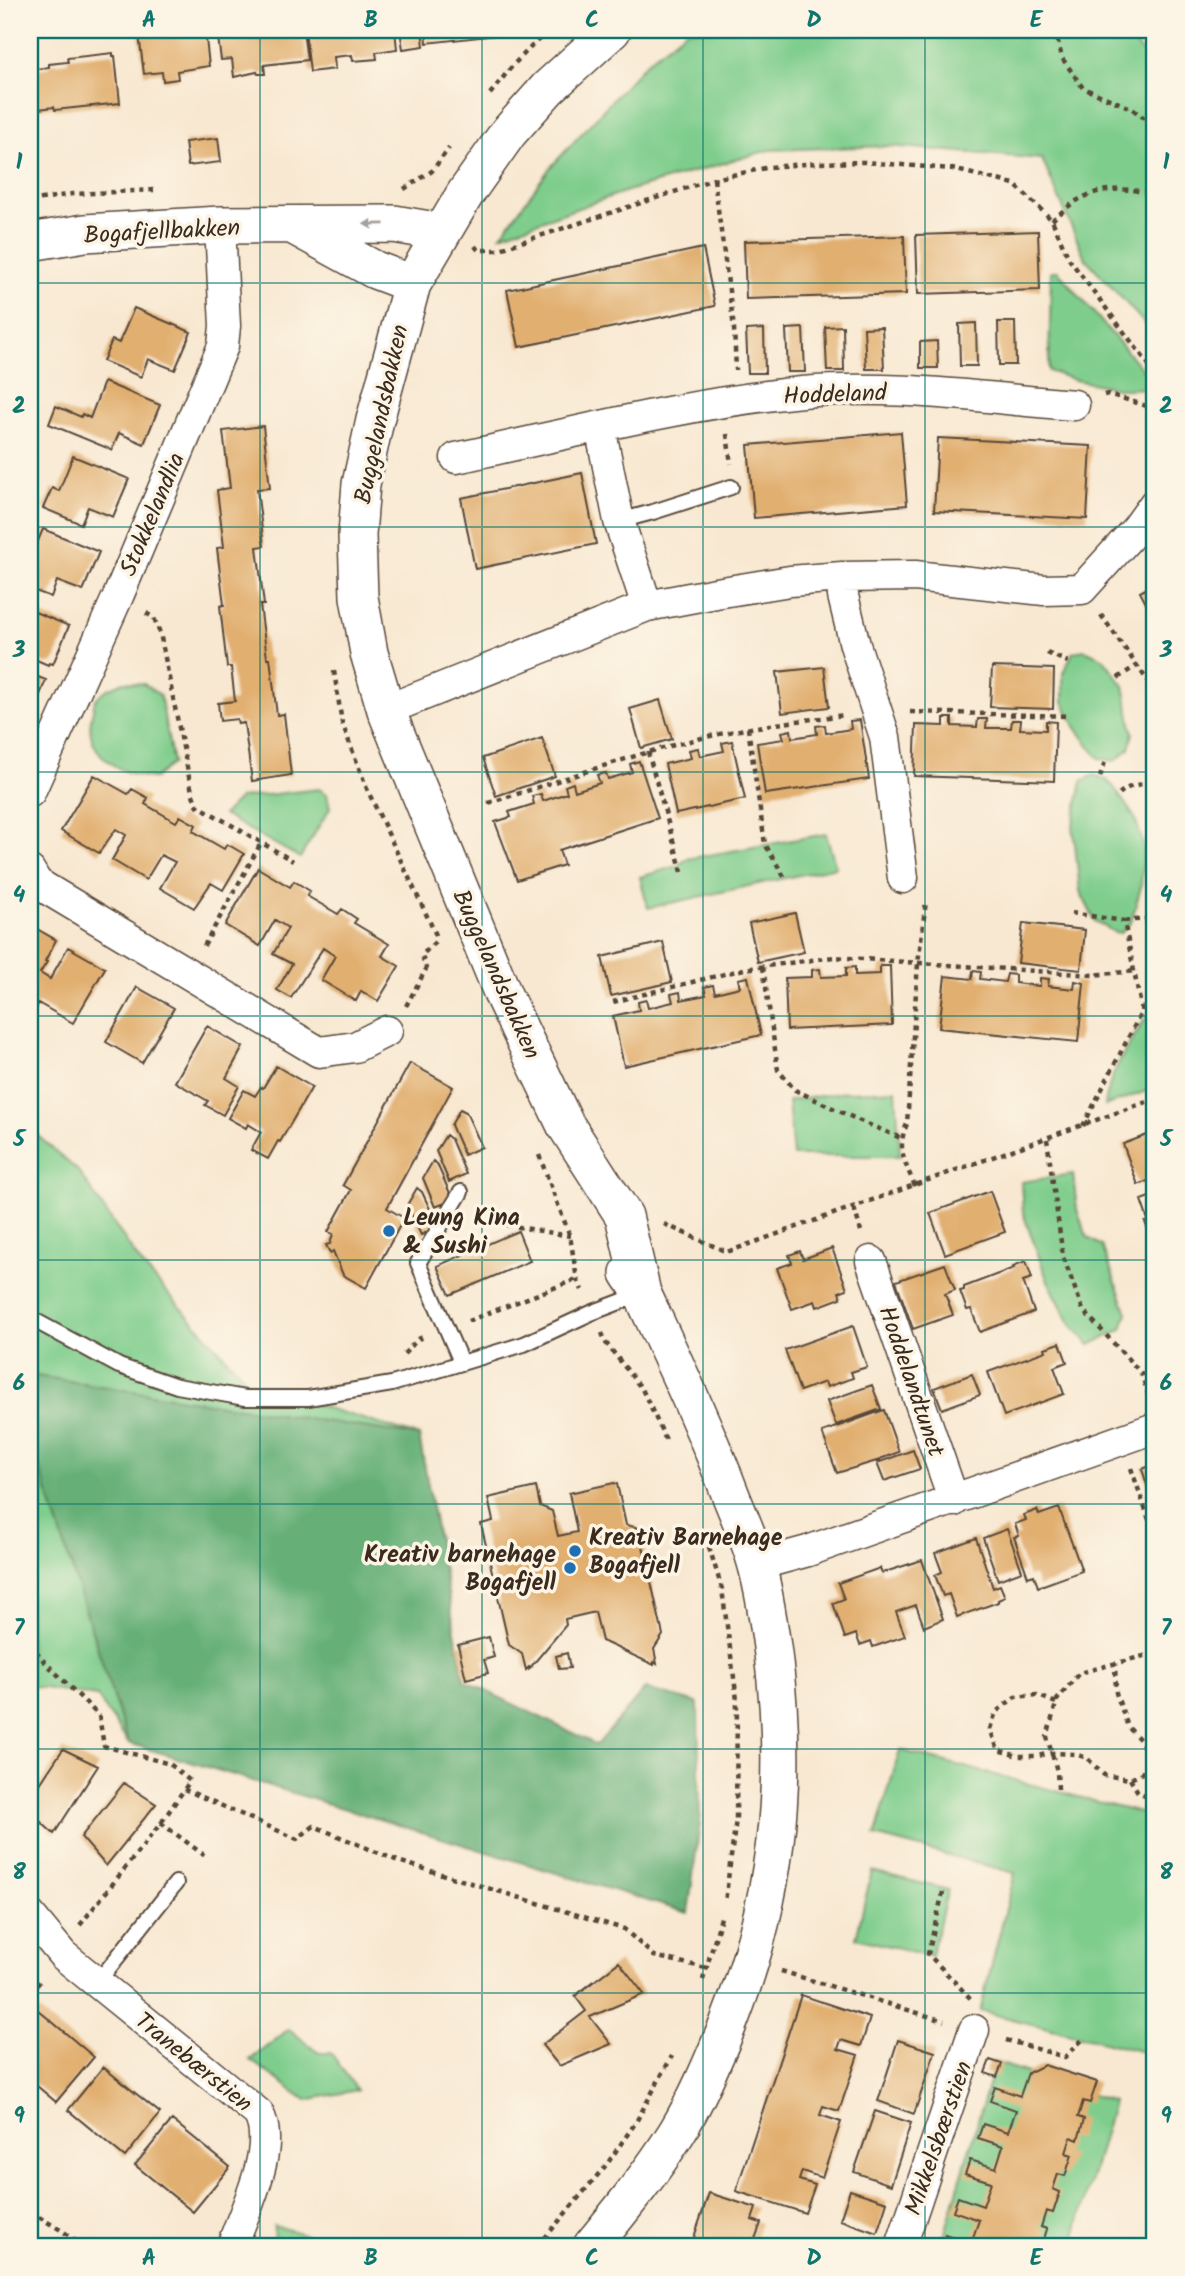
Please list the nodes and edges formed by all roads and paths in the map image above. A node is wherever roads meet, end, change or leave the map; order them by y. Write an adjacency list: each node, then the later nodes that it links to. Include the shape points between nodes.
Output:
1 (612, 30): 9 (street, Buggelandsbakken, via 548,88 508,133)
2 (1055, 30): 3 (path, via 1062,58 1083,88 1131,108)
3 (1155, 126)
4 (714, 180): 6 (path, via 770,167 817,163 952,169 1014,184); 9 (path, via 497,250 478,250); 14 (path, via 734,328)
5 (1155, 194): 6 (path, via 1097,191)
6 (1052, 220): 12 (path, via 1069,259)
7 (220, 225): 8 (street, Bogafjellbakken); 10 (street, Bogafjellbakken, via 85,233); 23 (street, Stokkelandlia, via 223,346)
8 (295, 226): 9 (street, Bogafjellbakken, one-way to 8, via 394,224); 11 (street, Bogafjellbakken, via 375,270)
9 (455, 236): 11 (street, Buggelandsbakken)
10 (30, 242)
11 (412, 284): 31 (street, Buggelandsbakken, via 361,484 359,597)
12 (1155, 373)
13 (1155, 400): 15 (path, via 1147,406 1108,394)
14 (730, 401): 15 (street, Hoddeland, via 860,390); 16 (street, Hoddeland); 18 (path)
15 (1074, 405)
16 (600, 427): 17 (street, Hoddeland); 20 (street)
17 (456, 458)
18 (731, 487): 20 (lane)
19 (1155, 503): 22 (street)
20 (619, 521): 24 (street)
21 (842, 578): 22 (street, via 915,576 1044,590); 24 (street, via 790,581); 32 (street, via 855,645)
22 (1082, 589): 27 (path)
23 (119, 594): 39 (street, Stokkelandlia); 42 (path, via 154,618 160,632 197,805)
24 (648, 606): 31 (street)
25 (1047, 653): 26 (path)
26 (1068, 662)
27 (1137, 665): 29 (path); 30 (path)
28 (333, 668): 52 (path, via 342,723 354,756)
29 (1118, 678)
30 (1155, 691)
31 (386, 710): 74 (street, Buggelandsbakken, via 503,997 565,1124 624,1216)
32 (877, 711): 33 (path); 34 (path); 47 (street, via 885,737)
33 (1070, 716)
34 (748, 727): 35 (path); 46 (path, via 765,844)
35 (648, 752): 41 (path); 45 (path)
36 (1106, 759): 37 (path)
37 (1100, 777)
38 (1155, 784): 40 (path, via 1135,784)
39 (30, 792)
40 (1119, 794)
41 (488, 803)
42 (261, 843): 43 (path); 57 (path)
43 (293, 860)
44 (30, 871): 57 (street, via 37,883)
45 (682, 873)
46 (785, 878)
47 (902, 878)
48 (927, 899): 54 (path)
49 (1071, 913): 51 (path)
50 (1155, 914): 51 (path)
51 (1124, 921): 56 (path)
52 (438, 939): 53 (path); 61 (path, via 422,955 426,969 400,1018)
53 (444, 951)
54 (918, 963): 55 (path, via 834,957); 56 (path, via 1093,975); 64 (path, via 907,1124)
55 (763, 967): 59 (path); 64 (path, via 778,1070 795,1090)
56 (1134, 971): 60 (path)
57 (188, 974): 61 (street, via 319,1052 355,1047)
58 (1155, 997): 60 (path)
59 (613, 1002)
60 (1142, 1012): 63 (path)
61 (387, 1031)
62 (1155, 1099): 63 (path)
63 (1083, 1126): 65 (path)
64 (901, 1138): 67 (path)
65 (1047, 1139): 67 (path); 80 (path, via 1063,1257 1083,1310 1141,1373)
66 (538, 1152): 71 (path)
67 (915, 1186): 69 (path, via 727,1252 665,1225)
68 (461, 1192): 77 (lane, via 418,1263)
69 (661, 1217)
70 (507, 1225): 71 (path)
71 (570, 1236): 73 (path)
72 (871, 1261): 83 (street, Hoddelandtunet)
73 (577, 1279): 75 (path); 77 (path)
74 (642, 1293): 75 (lane); 86 (street, Buggelandsbakken, via 711,1442)
75 (592, 1313): 78 (lane, via 524,1343); 82 (path, via 606,1343 642,1389)
76 (30, 1318): 79 (lane, via 119,1366 177,1386 245,1398 308,1398)
77 (448, 1329): 78 (lane); 79 (path, via 418,1339 405,1352)
78 (461, 1362): 79 (lane)
79 (392, 1384)
80 (1153, 1415): 81 (street)
81 (1120, 1440): 83 (street); 85 (path)
82 (671, 1452)
83 (954, 1501): 86 (street)
84 (702, 1527): 103 (path, via 722,1589 737,1700 736,1818 724,1908)
85 (1155, 1537)
86 (757, 1565): 102 (street, Buggelandsbakken, via 779,1702 781,1774 778,1828)
87 (30, 1643): 93 (path, via 99,1716 104,1746 170,1763 190,1781)
88 (1155, 1653): 89 (path)
89 (1115, 1663): 90 (path, via 1079,1673); 92 (path, via 1116,1693 1128,1727 1142,1742 1149,1762 1141,1774)
90 (1056, 1703): 91 (path, via 1047,1737); 91 (path, via 1037,1695 1015,1697 996,1712 990,1729 999,1750 1018,1756)
91 (1052, 1753): 92 (path, via 1087,1758 1104,1775); 94 (path)
92 (1130, 1779): 95 (path, via 1138,1792)
93 (184, 1789): 96 (path); 103 (path, via 296,1839 314,1826 398,1861 624,1929 654,1956)
94 (1058, 1789)
95 (1155, 1798)
96 (161, 1823): 97 (path); 101 (path, via 74,1933)
97 (204, 1856)
98 (176, 1883): 104 (lane)
99 (943, 1892): 108 (path, via 928,1954 980,2011)
100 (30, 1915): 101 (street, Tranebærstien)
101 (63, 1955): 104 (street, Tranebærstien); 106 (path)
102 (750, 1962): 107 (path); 116 (street, Buggelandsbakken, via 709,2071 677,2131 635,2194)
103 (706, 1968): 105 (path)
104 (97, 1983): 114 (street, Tranebærstien, via 258,2113 265,2138 258,2177)
105 (701, 1986)
106 (30, 1993)
107 (876, 2000)
108 (974, 2031): 117 (street, Mikkelsbærstien)
109 (1084, 2038): 111 (path)
110 (674, 2053): 115 (path, via 607,2164)
111 (1065, 2057)
112 (30, 2212): 113 (path)
113 (83, 2246)
114 (235, 2246)
115 (538, 2246)
116 (592, 2246)
117 (901, 2246)

